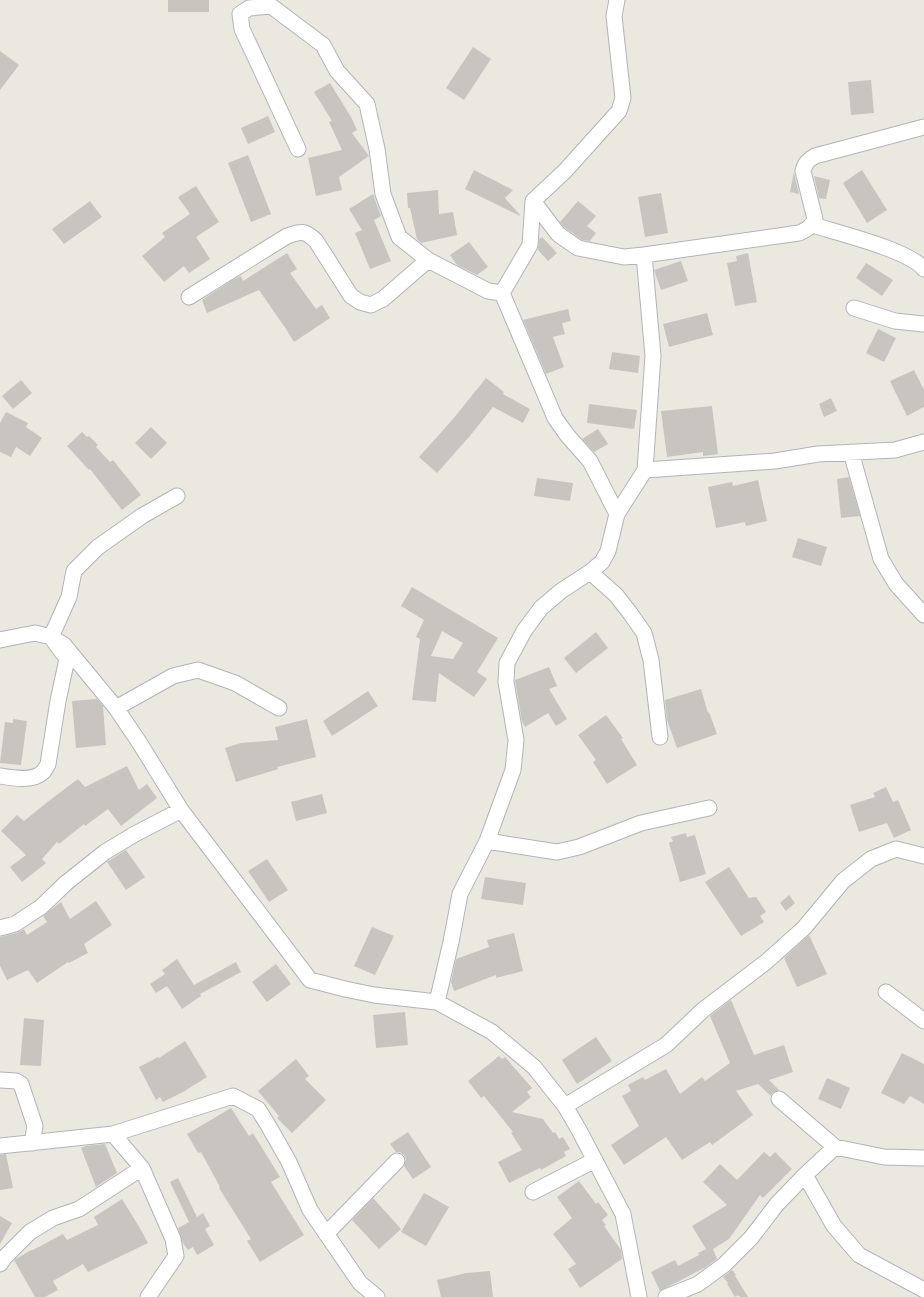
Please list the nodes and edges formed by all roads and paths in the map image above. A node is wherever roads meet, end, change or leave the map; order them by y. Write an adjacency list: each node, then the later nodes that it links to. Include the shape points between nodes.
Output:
1 (617, 0): 4 (street, via 614,16 623,98 619,111 565,171)
2 (924, 127): 5 (street, via 808,160 803,171)
3 (298, 149): 7 (street, via 242,29 240,14 249,8 271,6 323,45 338,71 367,104 383,194 399,237)
4 (533, 201): 6 (street, via 558,234 578,248 624,256); 9 (street, via 530,245)
5 (813, 224): 6 (street, via 799,233); 8 (street, via 900,252)
6 (644, 255): 15 (street, via 653,356)
7 (428, 260): 9 (street, via 488,291); 10 (street, via 383,299 371,305 351,296 316,241 309,234 299,232 287,236)
8 (924, 269)
9 (502, 293): 17 (street, via 555,418 590,461)
10 (190, 296)
11 (854, 308): 12 (street, via 896,321)
12 (924, 324)
13 (924, 442): 14 (street, via 895,450)
14 (851, 452): 15 (street, via 775,461); 19 (street, via 881,558 896,584)
15 (645, 470): 17 (street)
16 (177, 496): 20 (street, via 142,516 98,547 74,571 69,597)
17 (616, 514): 18 (street, via 608,551 602,562)
18 (590, 572): 24 (street, via 616,595 644,633 651,660); 28 (street, via 560,591 541,608 524,631 507,663 506,682 516,740 513,770)
19 (924, 615)
20 (51, 637): 21 (street, via 35,633); 22 (street, via 64,646); 25 (street, via 67,658 48,764 43,772 34,777 17,779)
21 (0, 640)
22 (116, 708): 23 (street, via 173,676 198,670 235,683); 27 (street)
23 (279, 708)
24 (660, 737)
25 (0, 776)
26 (709, 808): 28 (street, via 642,823 579,847 557,852)
27 (181, 810): 30 (street, via 105,852 41,907 15,924); 32 (street, via 310,980 345,990)
28 (487, 842): 32 (street, via 460,894 452,942)
29 (924, 856): 36 (street, via 896,849 872,859 843,881 804,928 766,962 703,1010 666,1045)
30 (0, 928)
31 (886, 992): 33 (street)
32 (437, 1002): 36 (street, via 492,1032 534,1067)
33 (924, 1021)
34 (0, 1080): 38 (street, via 16,1081 21,1084 35,1126)
35 (778, 1099): 40 (street)
36 (565, 1106): 42 (street)
37 (113, 1134): 38 (street); 44 (street); 47 (street, via 233,1096 258,1110 289,1162 310,1210)
38 (32, 1142): 39 (street)
39 (0, 1146)
40 (835, 1147): 41 (street, via 884,1157); 45 (street)
41 (924, 1158)
42 (595, 1160): 46 (street); 52 (street, via 623,1214)
43 (398, 1161): 47 (street)
44 (142, 1168): 48 (street, via 79,1209 53,1218 30,1232); 50 (street, via 173,1239 176,1256)
45 (805, 1175): 49 (street, via 834,1226 859,1255); 53 (street, via 724,1266 698,1284)
46 (533, 1192)
47 (326, 1234): 51 (street, via 360,1283)
48 (0, 1264)
49 (924, 1290)
50 (148, 1297)
51 (377, 1297)
52 (639, 1297)
53 (666, 1297)

